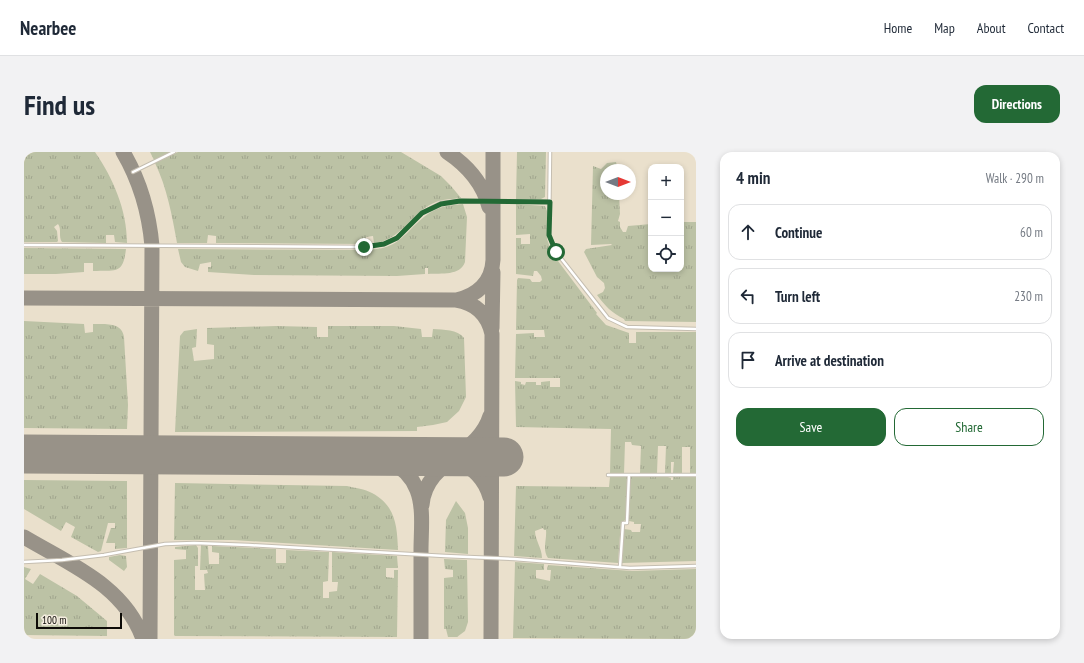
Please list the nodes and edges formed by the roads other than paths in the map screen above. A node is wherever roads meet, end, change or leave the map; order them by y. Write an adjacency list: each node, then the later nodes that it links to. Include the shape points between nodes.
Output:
1 (174, 152): 3 (lane)
2 (550, 152): 4 (lane)
3 (133, 172)
4 (550, 202): 5 (lane, via 460,201 441,204 422,213 397,238 384,244 364,247); 6 (lane, via 549,235 556,252 608,318 627,327)
5 (24, 245)
6 (696, 328)
7 (608, 475): 8 (lane)
8 (629, 475): 9 (lane); 12 (lane, via 627,523 623,523)
9 (696, 475)
10 (24, 562): 12 (lane, via 62,560 165,544 194,543 514,558)
11 (696, 566): 12 (lane)
12 (620, 567)

